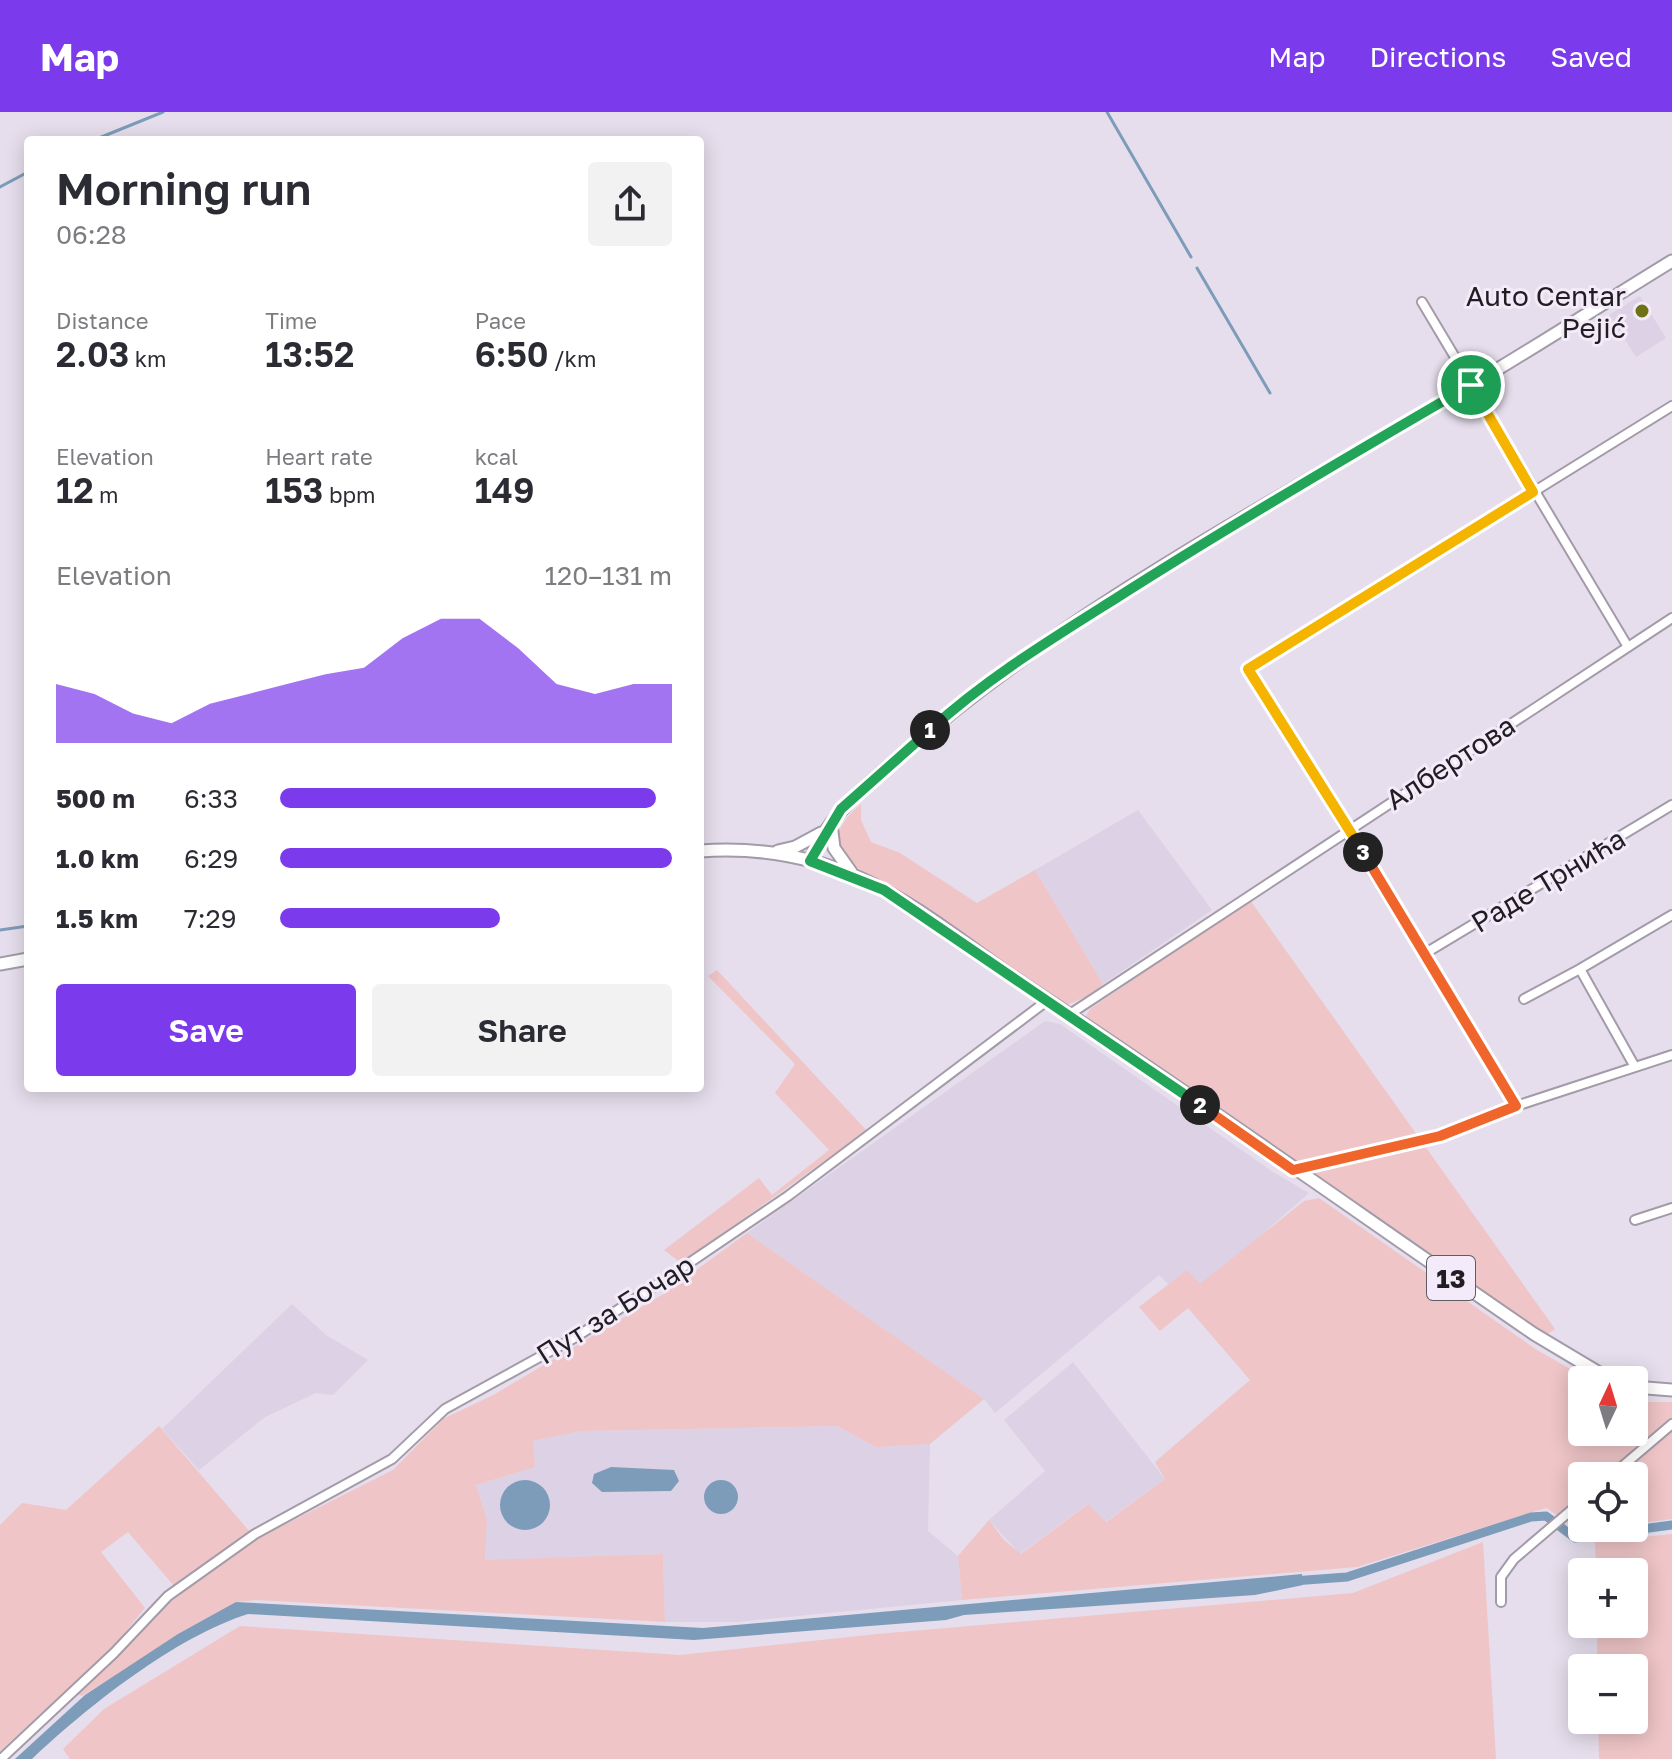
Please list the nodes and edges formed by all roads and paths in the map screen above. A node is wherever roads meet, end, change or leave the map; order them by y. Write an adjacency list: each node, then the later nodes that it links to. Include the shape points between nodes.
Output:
1 (1672, 261): 3 (main road)
2 (1422, 302): 3 (street)
3 (1471, 385): 5 (street); 9 (main road, via 1037,649 956,706)
4 (1672, 406): 5 (street)
5 (1533, 492): 7 (street); 10 (street, via 1248,669)
6 (1672, 618): 7 (street, Албертова)
7 (1628, 647): 10 (street, Албертова)
8 (1672, 805): 16 (street, Раде Трнића)
9 (830, 824): 12 (main road, via 795,847); 13 (main road); 14 (main road, via 834,848)
10 (1348, 828): 16 (street); 22 (street, Албертова)
11 (704, 851): 12 (main road, 13)
12 (766, 852): 13 (main road, 13)
13 (810, 861): 14 (main road, 13)
14 (858, 878): 21 (main road, 13)
15 (1672, 915): 19 (street)
16 (1424, 954): 25 (street)
17 (24, 960): 18 (main road)
18 (0, 964)
19 (1580, 969): 20 (street); 24 (street)
20 (1524, 999)
21 (1048, 1000): 22 (main road, 13); 36 (street, Пут за Бочар, via 788,1196 670,1276 576,1337 445,1409 392,1459 255,1534 168,1596)
22 (1070, 1014): 26 (main road, 13)
23 (1672, 1055): 24 (street)
24 (1635, 1067): 25 (street)
25 (1516, 1106): 26 (street, via 1440,1136)
26 (1293, 1170): 29 (main road, 13)
27 (1672, 1208): 28 (street)
28 (1635, 1220)
29 (1588, 1366)
30 (1648, 1388): 31 (main road)
31 (1672, 1390)
32 (1672, 1424): 33 (street)
33 (1627, 1462)
34 (1568, 1513): 35 (street, via 1514,1559 1501,1577)
35 (1501, 1602)
36 (1, 1759)

